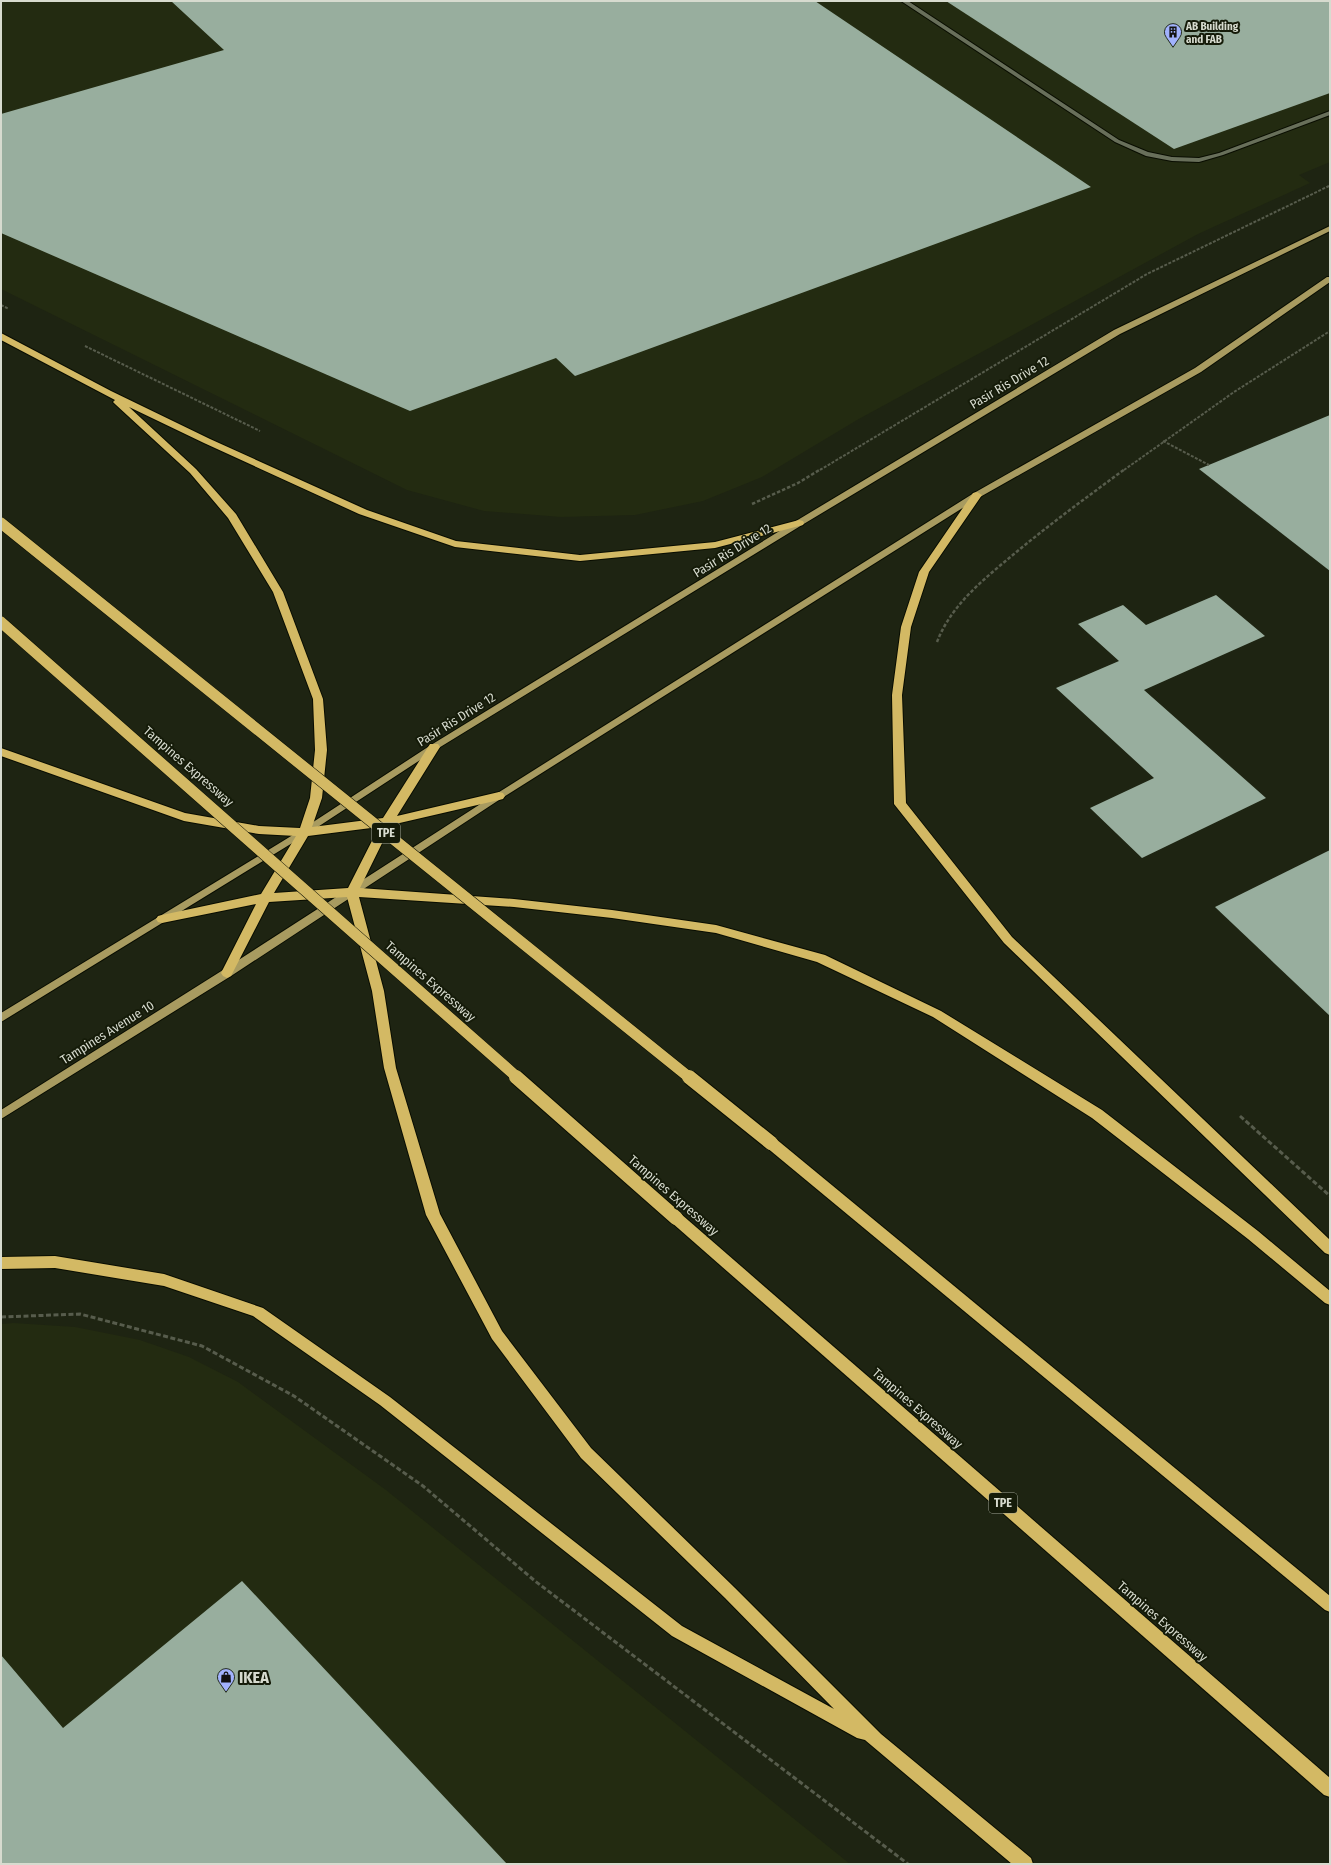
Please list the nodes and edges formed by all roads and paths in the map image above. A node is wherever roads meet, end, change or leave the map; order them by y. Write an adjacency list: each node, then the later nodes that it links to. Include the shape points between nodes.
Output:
1 (904, 1): 2 (lane, via 1117,141 1146,154 1172,159 1199,160)
2 (1330, 114)
3 (1328, 186): 16 (path, via 1147,274 798,483)
4 (1330, 228): 18 (main road, Pasir Ris Drive 12, via 1118,332)
5 (1330, 279): 15 (main road, via 1198,370)
6 (1, 305): 7 (path)
7 (15, 312)
8 (1330, 331): 13 (path)
9 (1, 336): 11 (highway)
10 (79, 343): 12 (path)
11 (108, 393): 18 (highway, via 363,512 455,544 580,558 715,545); 25 (highway, via 193,471 232,516 278,592 318,699 321,750 316,798)
12 (264, 433)
13 (1163, 441): 14 (path); 20 (path, via 1049,525 974,588 943,626)
14 (1209, 464)
15 (977, 495): 23 (main road); 32 (highway, via 924,572 906,627 897,695 900,804 1008,940)
16 (749, 505)
17 (1, 523): 36 (highway, TPE, bridge, via 772,1143)
18 (799, 523): 21 (main road, Pasir Ris Drive 12)
19 (1, 622): 38 (highway, Tampines Expressway / TPE, bridge, via 676,1218)
20 (934, 648)
21 (434, 747): 24 (highway); 25 (main road, Pasir Ris Drive 12)
22 (1, 752): 25 (highway, via 184,816 259,830)
23 (499, 796): 24 (highway); 26 (main road)
24 (387, 822): 25 (highway); 26 (highway)
25 (304, 832): 27 (highway); 28 (main road, Pasir Ris Drive 12)
26 (352, 892): 27 (highway); 29 (main road); 34 (highway, via 612,914 716,929 821,958 937,1014 1097,1114 1253,1235); 37 (highway, via 378,991 390,1068 433,1215 497,1336 586,1453 730,1593)
27 (265, 898): 28 (highway); 29 (highway)
28 (162, 919): 30 (main road)
29 (227, 973): 31 (main road, Tampines Avenue 10)
30 (1, 1018)
31 (1, 1115)
32 (1330, 1249)
33 (1, 1263): 37 (highway, via 55,1262 164,1280 258,1312 385,1401 677,1631)
34 (1330, 1299)
35 (1, 1317): 39 (path, via 80,1314 202,1346 294,1396 423,1486 535,1581)
36 (1330, 1605)
37 (874, 1739): 40 (highway)
38 (1330, 1789)
39 (908, 1864)
40 (1024, 1864)

